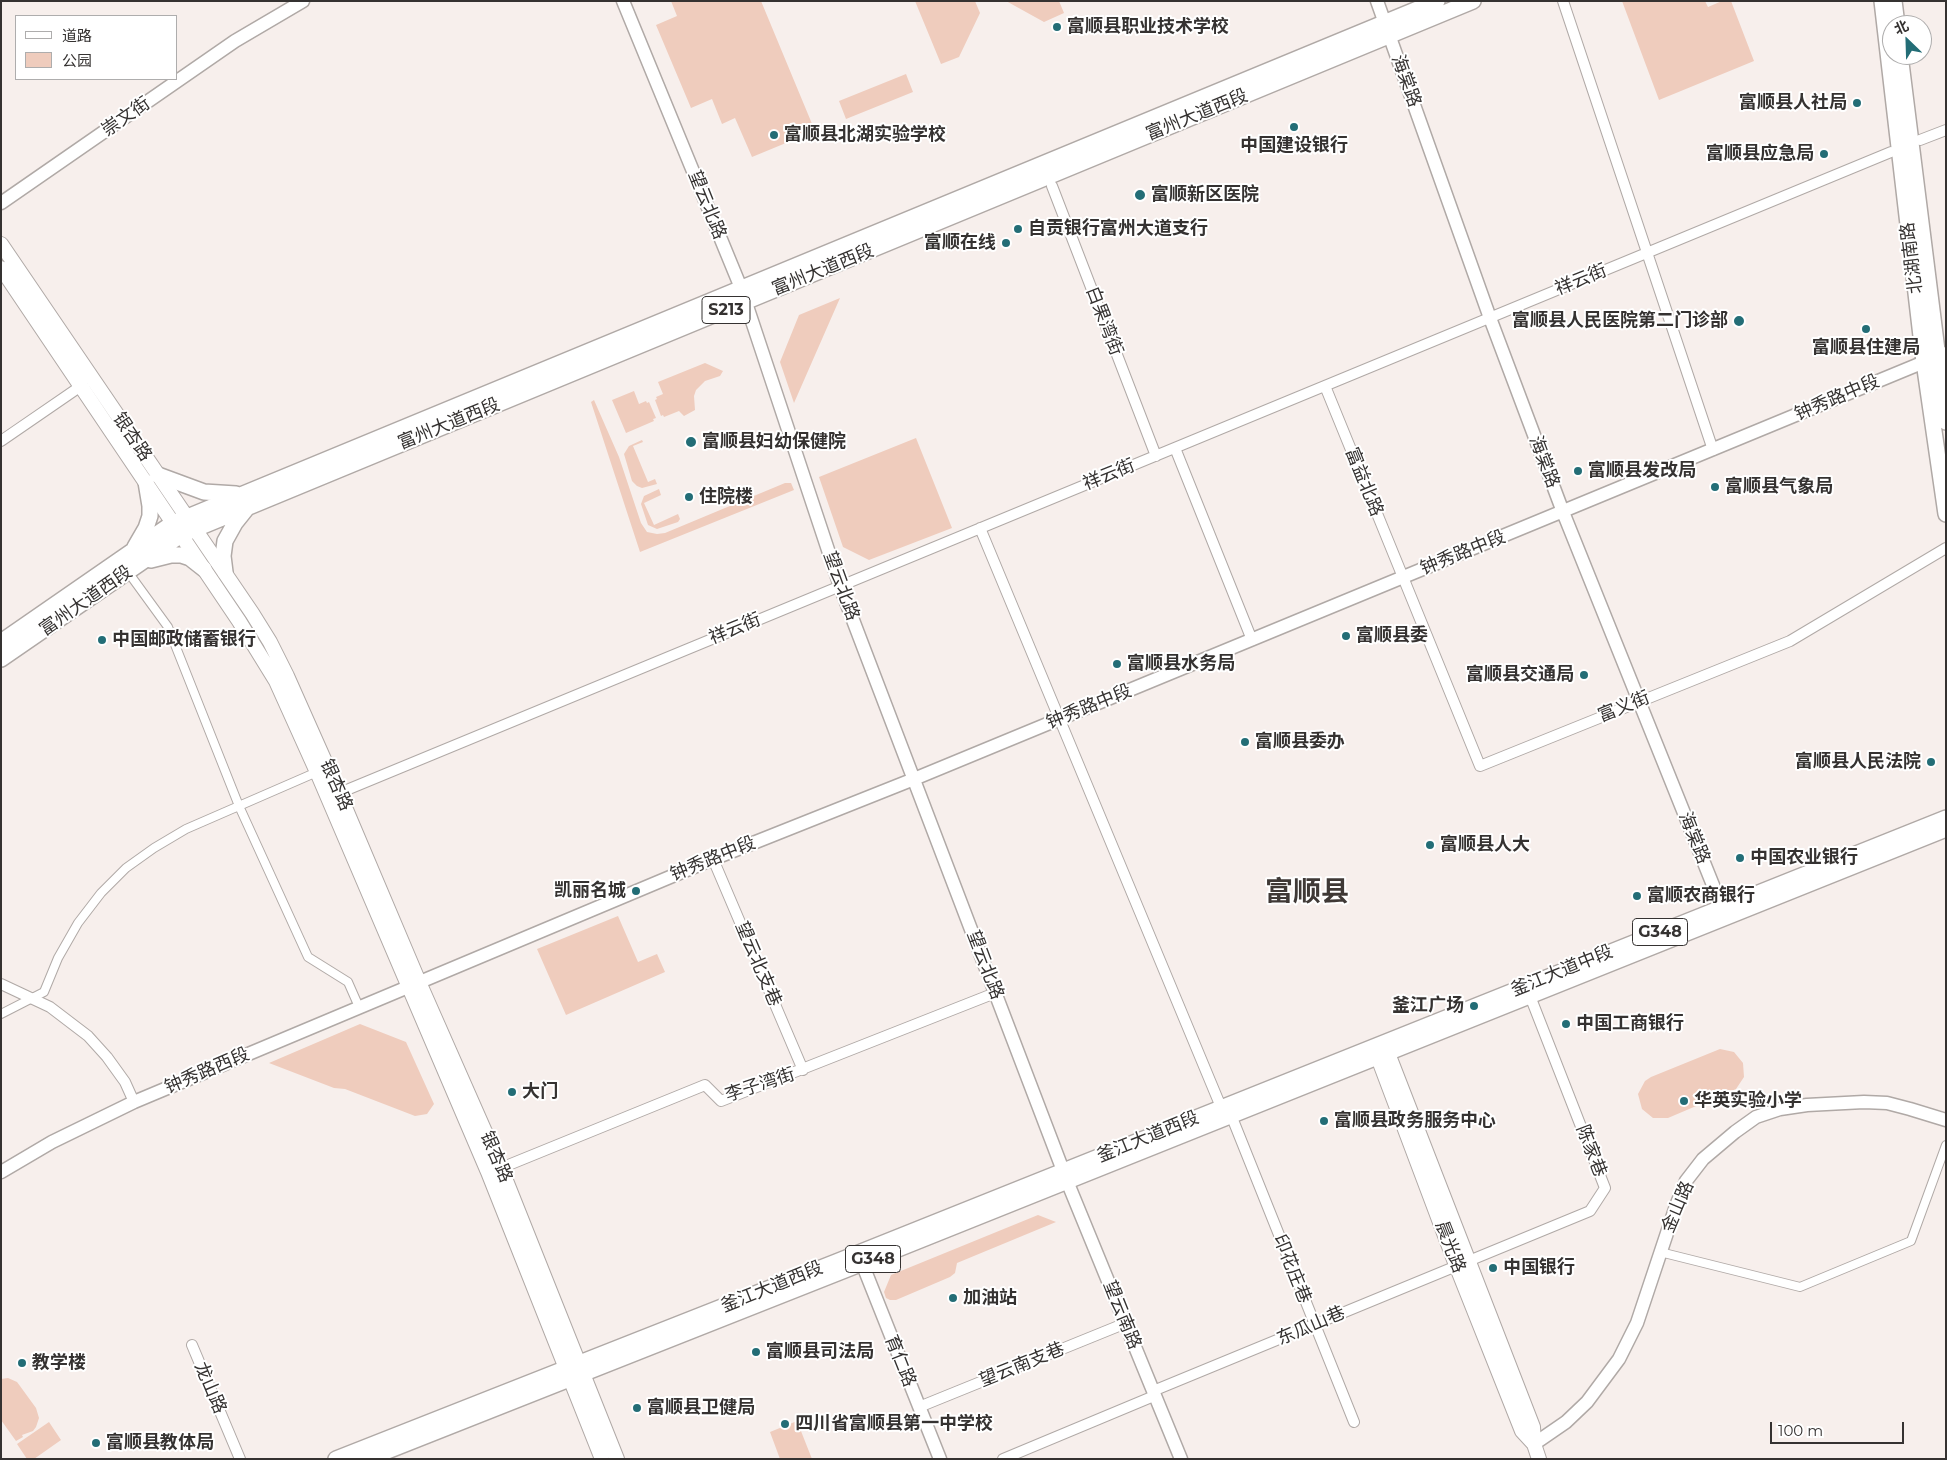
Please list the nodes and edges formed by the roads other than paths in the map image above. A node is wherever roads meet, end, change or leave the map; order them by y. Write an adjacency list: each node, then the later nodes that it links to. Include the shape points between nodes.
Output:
1 (303, 1): 20 (street, 崇文街, via 235,41)
2 (623, 1): 28 (street, 望云北路)
3 (1377, 1): 11 (street, 海棠路)
4 (1437, 1): 11 (main road, 富州大道西段 / S213)
5 (1473, 1): 11 (main road, 富州大道西段 / S213)
6 (1563, 1): 25 (street)
7 (1882, 1): 9 (main road, 北湖南路)
8 (1894, 1): 10 (main road)
9 (1885, 15)
10 (1896, 15)
11 (1387, 29): 28 (main road, 富州大道西段 / S213); 29 (street, 海棠路)
12 (1877, 30): 13 (main road)
13 (1882, 36)
14 (1895, 65): 22 (main road, 北湖南路)
15 (1896, 65): 24 (main road, 北湖南路)
16 (1946, 130): 17 (street)
17 (1920, 140)
18 (1891, 152): 25 (street, 祥云街)
19 (1052, 186): 38 (street, 白果湾街)
20 (1, 203)
21 (1931, 235): 24 (main road)
22 (1910, 240): 26 (main road); 30 (main road, 北湖南路)
23 (1, 244): 40 (main road, 银杏路)
24 (1924, 251): 30 (main road, 北湖南路)
25 (1647, 253): 29 (street, 祥云街); 37 (street)
26 (1903, 256)
27 (1, 268): 31 (main road, 银杏路)
28 (743, 295): 41 (main road, 富州大道西段 / S213); 51 (street, 望云北路)
29 (1490, 318): 32 (street, 祥云街); 42 (street, 海棠路)
30 (1936, 357): 33 (main road, 北湖南路); 35 (main road, 北湖南路); 37 (street, 钟秀路中段)
31 (81, 386): 34 (street); 40 (main road, 银杏路)
32 (1325, 386): 36 (street, 祥云街); 50 (street, 富益北路)
33 (1946, 422)
34 (1, 441)
35 (1935, 447): 39 (main road); 43 (main road, 北湖南路)
36 (1175, 448): 38 (street, 祥云街); 52 (street)
37 (1713, 450): 42 (street, 钟秀路中段)
38 (1156, 456): 45 (street, 祥云街)
39 (1930, 467)
40 (152, 479): 41 (main road); 44 (main road, 银杏路); 47 (main road, via 150,516)
41 (246, 500): 44 (main road, 富州大道西段 / S213); 49 (main road, via 225,541)
42 (1562, 512): 50 (street, 钟秀路中段); 55 (street, 海棠路)
43 (1946, 514)
44 (184, 526): 47 (main road, 富州大道西段 / S213); 48 (main road, 银杏路); 49 (main road, 银杏路)
45 (980, 528): 51 (street, 祥云街); 56 (street, 印花庄巷)
46 (1946, 548): 55 (street, 富义街, via 1790,641)
47 (133, 563): 48 (main road, via 182,555); 53 (main road, 富州大道西段 / S213); 54 (main road, 富州大道西段 / S213); 60 (street, via 168,627)
48 (204, 569): 57 (main road, 银杏路, via 276,681)
49 (225, 572): 59 (main road, 银杏路, via 270,642 287,676)
50 (1402, 578): 52 (street, 钟秀路中段); 55 (street, 富义街, via 1480,766)
51 (840, 586): 58 (street, 望云北路); 59 (street, 祥云街)
52 (1252, 640): 56 (street, 钟秀路中段)
53 (1, 642)
54 (1, 659)
55 (1639, 701): 64 (street, 海棠路)
56 (1060, 719): 58 (street, 钟秀路中段); 75 (street, 印花庄巷)
57 (317, 772): 59 (main road, 银杏路); 60 (street)
58 (914, 779): 63 (street, 钟秀路中段); 67 (street, 望云北路)
59 (333, 795): 66 (main road, 银杏路)
60 (239, 806): 69 (street, via 186,829 126,868 78,923 44,992); 70 (street, via 308,956 348,982)
61 (1946, 818): 64 (main road, 釜江大道中段 / G348)
62 (1946, 829): 64 (main road, 釜江大道中段 / G348)
63 (713, 859): 66 (street, 钟秀路中段); 73 (street, 望云北支巷)
64 (1724, 912): 68 (main road, 釜江大道中段 / G348); 72 (main road, 釜江大道中段 / G348)
65 (1, 984): 69 (street)
66 (414, 984): 70 (street, 钟秀路西段); 78 (main road, 银杏路); 87 (main road, 银杏路, via 488,1172)
67 (995, 993): 73 (street, 李子湾街); 80 (street, 望云北路)
68 (1530, 996): 72 (main road, 釜江大道中段 / G348); 82 (street, 陈家巷, via 1605,1188 1590,1211)
69 (33, 998): 71 (street); 74 (street, via 88,1036 108,1057)
70 (359, 1007): 74 (street, 钟秀路西段)
71 (1, 1014)
72 (1381, 1050): 75 (main road, 釜江大道西段 / G348); 82 (main road, 晨光路)
73 (803, 1070): 78 (street, 李子湾街, via 721,1101 705,1085)
74 (134, 1102): 79 (street, 钟秀路西段, via 52,1142)
75 (1226, 1111): 80 (main road, 釜江大道西段 / G348); 85 (street, 印花庄巷)
76 (1946, 1120): 81 (street, 金山路, via 1910,1108 1864,1102 1780,1109 1756,1118 1703,1159 1686,1181)
77 (1946, 1145): 81 (street, via 1911,1241 1800,1287)
78 (501, 1168): 87 (main road, 银杏路)
79 (1, 1172)
80 (1065, 1176): 83 (main road, 釜江大道西段 / G348); 84 (street, 望云南路); 87 (main road, 釜江大道西段 / G348)
81 (1660, 1252): 91 (street, 金山路, via 1637,1322 1619,1360 1580,1409)
82 (1462, 1262): 85 (street, 东瓜山巷); 91 (main road, 晨光路, via 1533,1426)
83 (862, 1263): 87 (main road, 釜江大道西段 / G348); 89 (street, 育仁路)
84 (1126, 1323): 88 (street, 望云南路); 89 (street, 望云南支巷)
85 (1314, 1324): 88 (street, 东瓜山巷); 90 (street, 印花庄巷)
86 (192, 1345): 92 (street, 龙山路)
87 (574, 1371): 93 (main road, 釜江大道西段 / G348); 94 (main road, 釜江大道西段 / G348); 95 (main road); 96 (main road)
88 (1154, 1394): 98 (street, 东瓜山巷); 99 (street, 望云南路)
89 (919, 1407): 97 (street, 育仁路)
90 (1354, 1422)
91 (1534, 1444): 100 (main road, 晨光路)
92 (240, 1459)
93 (336, 1459)
94 (367, 1459)
95 (602, 1459)
96 (617, 1459)
97 (940, 1459)
98 (1003, 1459)
99 (1181, 1459)
100 (1539, 1459)

